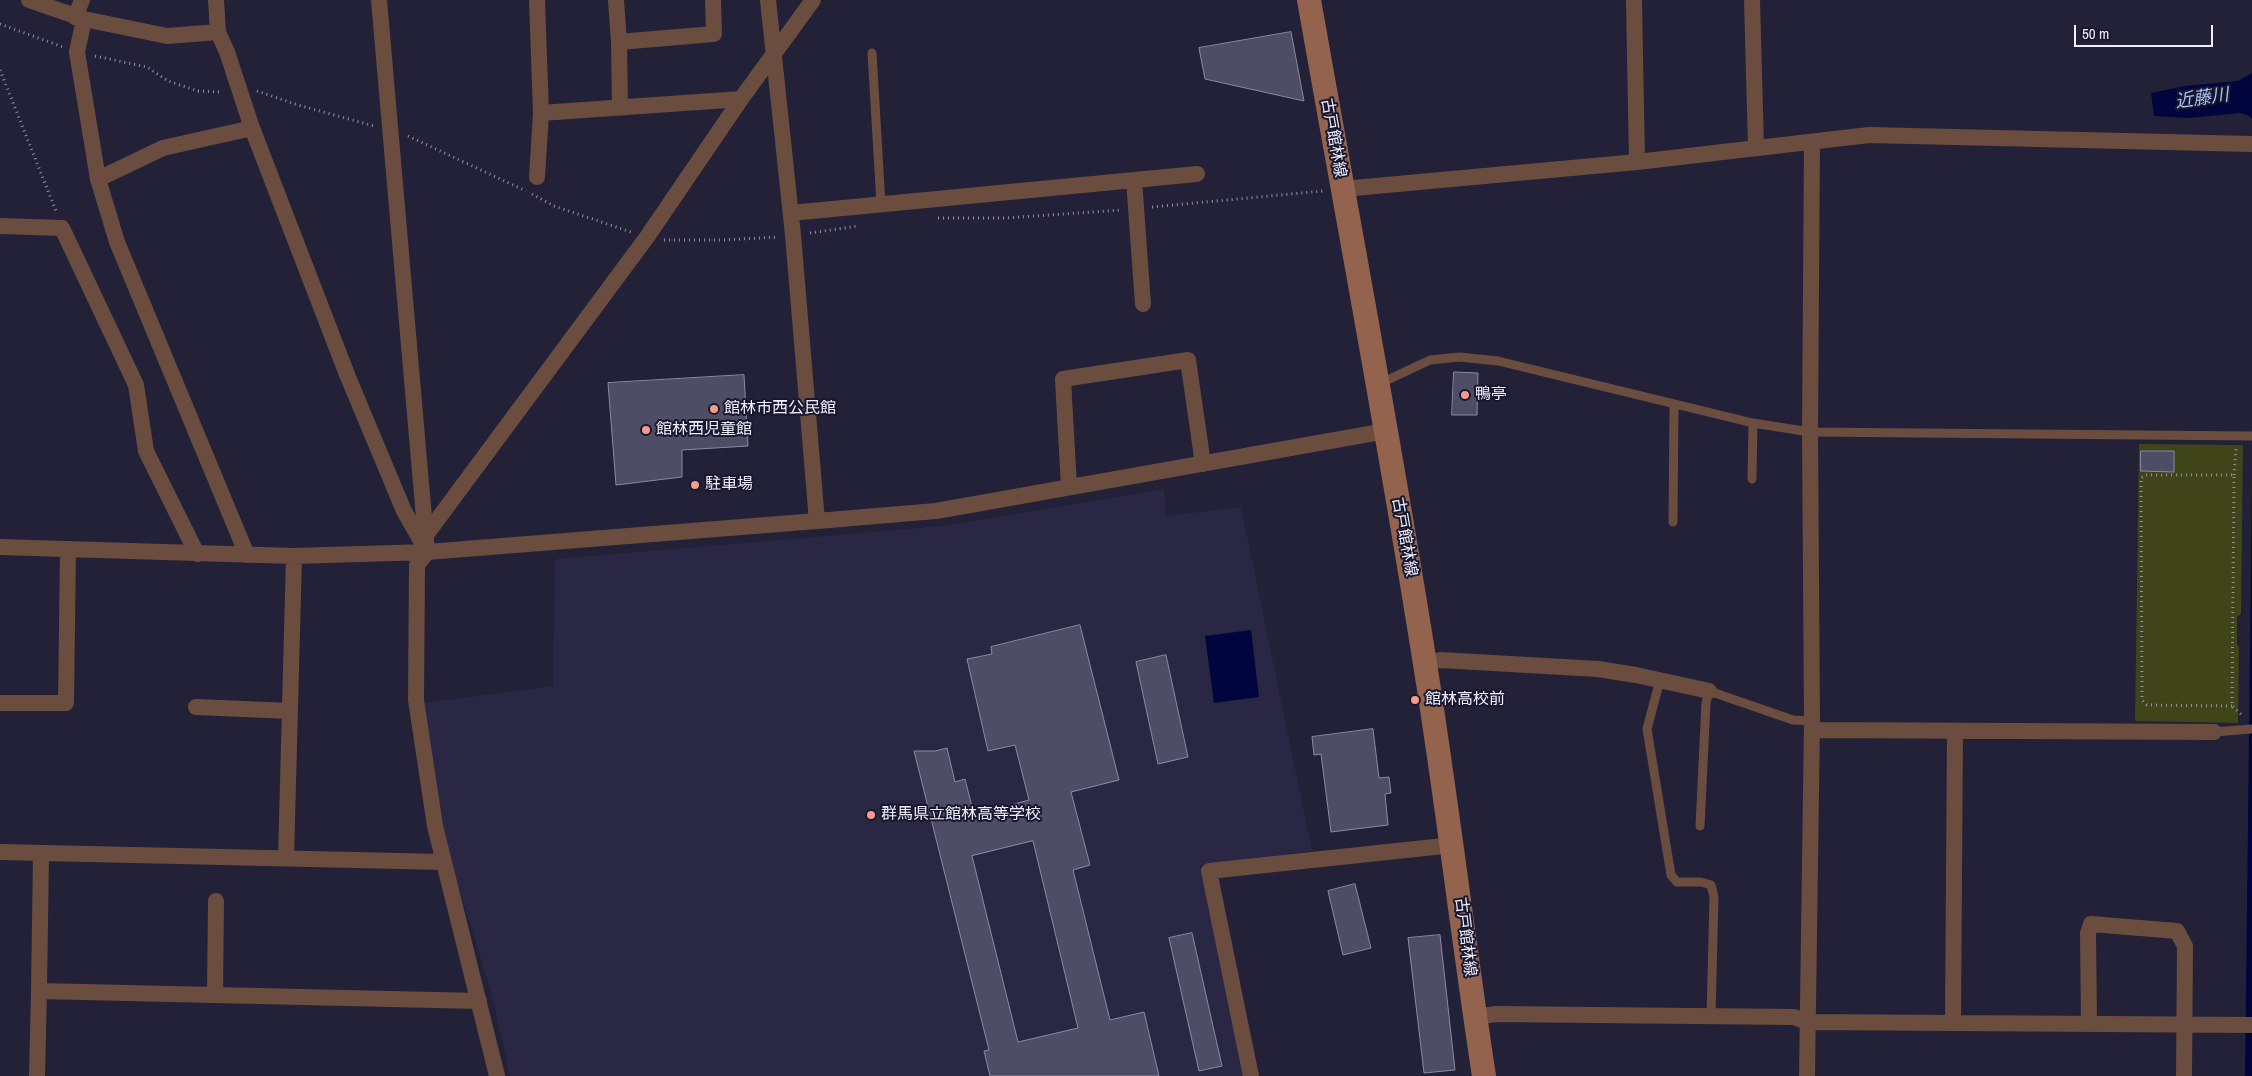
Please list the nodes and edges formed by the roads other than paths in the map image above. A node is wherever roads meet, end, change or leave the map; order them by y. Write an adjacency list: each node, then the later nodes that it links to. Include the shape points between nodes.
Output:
1 (29, 0): 13 (street)
2 (82, 0): 13 (street)
3 (216, 0): 14 (street)
4 (379, 0): 46 (street)
5 (537, 0): 20 (street)
6 (616, 0): 15 (street)
7 (712, 0): 15 (street, via 714,34)
8 (768, 0): 17 (street)
9 (812, 0): 17 (street)
10 (1309, 0): 30 (main road, 古戸館林線)
11 (1634, 0): 25 (street)
12 (1752, 0): 24 (street)
13 (80, 18): 14 (street, via 167,36); 28 (street, via 77,52)
14 (218, 32): 21 (street)
15 (619, 42): 19 (street)
16 (872, 52): 31 (lane)
17 (773, 55): 18 (street); 32 (street)
18 (741, 99): 19 (street); 46 (street, via 647,237)
19 (620, 107): 20 (street)
20 (541, 113): 27 (street)
21 (252, 128): 28 (street, via 163,148); 49 (street, via 348,377 404,511)
22 (1812, 142): 23 (street, via 1869,135); 24 (street); 39 (street)
23 (2252, 144)
24 (1756, 147): 25 (street)
25 (1637, 162): 30 (street)
26 (1197, 174): 29 (street)
27 (537, 177)
28 (98, 179): 51 (street, via 117,242)
29 (1134, 180): 31 (street); 34 (street)
30 (1334, 190): 35 (main road, 古戸館林線)
31 (881, 204): 32 (street)
32 (791, 213): 44 (street)
33 (0, 226): 50 (street, via 62,228 136,385 146,451)
34 (1143, 304)
35 (1379, 384): 36 (lane, via 1430,360 1459,356 1498,361); 38 (main road, 古戸館林線)
36 (1674, 404): 37 (lane); 45 (lane)
37 (1753, 422): 39 (lane); 42 (lane)
38 (1386, 431): 41 (street); 53 (main road, 古戸館林線)
39 (1810, 432): 40 (lane); 59 (street)
40 (2252, 436)
41 (1203, 464): 43 (street); 43 (street, via 1188,360 1063,379)
42 (1752, 479)
43 (1069, 487): 44 (street, via 936,511)
44 (817, 521): 49 (street)
45 (1673, 522)
46 (426, 535): 49 (street)
47 (0, 547): 48 (street)
48 (68, 549): 50 (street); 56 (street, via 66,703)
49 (427, 552): 52 (street); 68 (street, via 416,564 416,700 435,826)
50 (198, 554): 51 (street)
51 (247, 554): 52 (street)
52 (294, 556): 58 (street)
53 (1425, 663): 54 (street, via 1440,660 1598,669); 64 (main road, 古戸館林線)
54 (1660, 680): 55 (street); 74 (lane, via 1647,728 1671,875 1677,882 1711,885 1714,897)
55 (1708, 691): 59 (lane); 63 (lane)
56 (0, 703)
57 (196, 707): 58 (street)
58 (290, 711): 67 (street)
59 (1812, 725): 61 (street); 75 (street)
60 (2252, 729): 62 (lane)
61 (1955, 731): 62 (street); 76 (street)
62 (2214, 732)
63 (1700, 826)
64 (1453, 845): 73 (main road, 古戸館林線); 82 (street, via 1210,871)
65 (0, 852): 66 (street)
66 (41, 854): 67 (street); 70 (street)
67 (286, 858): 68 (street)
68 (444, 862): 72 (street)
69 (216, 901): 71 (street)
70 (39, 991): 71 (street); 80 (street)
71 (215, 995): 72 (street)
72 (479, 1001): 81 (street)
73 (1475, 1016): 74 (street); 83 (main road, 古戸館林線)
74 (1711, 1017): 75 (street, via 1794,1017)
75 (1807, 1022): 76 (street); 84 (street)
76 (1952, 1023): 77 (street)
77 (2089, 1024): 78 (street); 78 (street, via 2088,933 2091,924 2177,931 2186,946)
78 (2184, 1025): 79 (street); 85 (street)
79 (2252, 1026)
80 (37, 1076)
81 (497, 1076)
82 (1251, 1076)
83 (1484, 1076)
84 (1807, 1076)
85 (2184, 1076)

